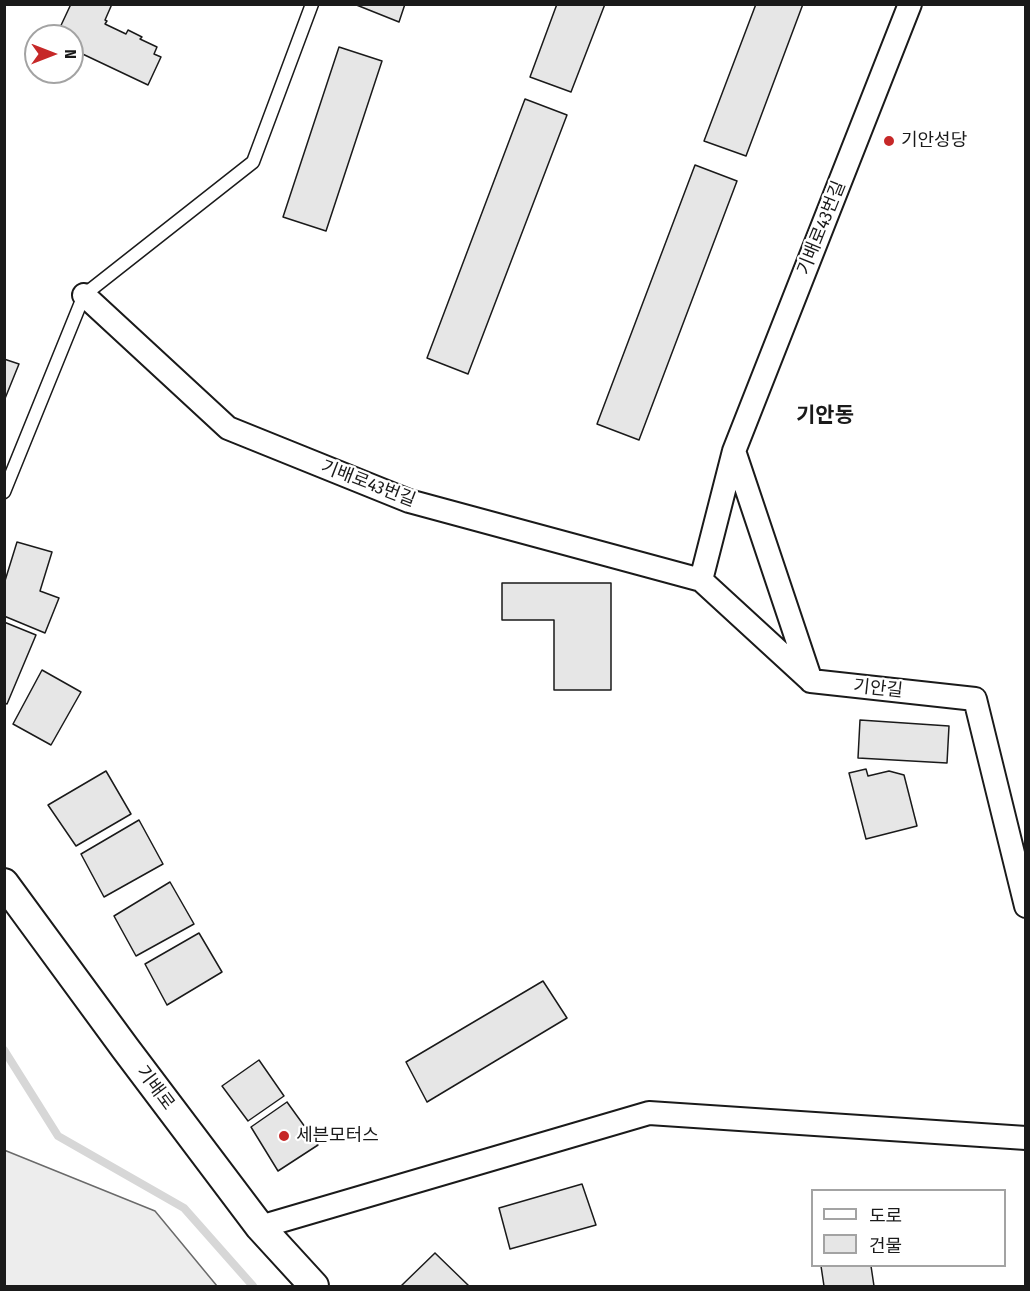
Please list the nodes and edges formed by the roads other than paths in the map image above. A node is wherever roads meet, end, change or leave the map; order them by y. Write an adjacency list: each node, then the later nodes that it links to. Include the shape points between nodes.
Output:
1 (312, 4): 3 (lane, via 253,162)
2 (910, 4): 4 (street, 기배로43번길)
3 (84, 295): 5 (lane); 6 (street, 기배로43번길, via 228,428 409,501)
4 (734, 451): 6 (street, 기배로43번길); 7 (street)
5 (4, 492)
6 (701, 580): 7 (street)
7 (811, 681): 9 (street, 기안길, via 975,699)
8 (4, 883): 11 (street, 기배로)
9 (1026, 906)
10 (1026, 1138): 11 (street, via 649,1113)
11 (260, 1227): 12 (street, 기배로)
12 (314, 1287)

